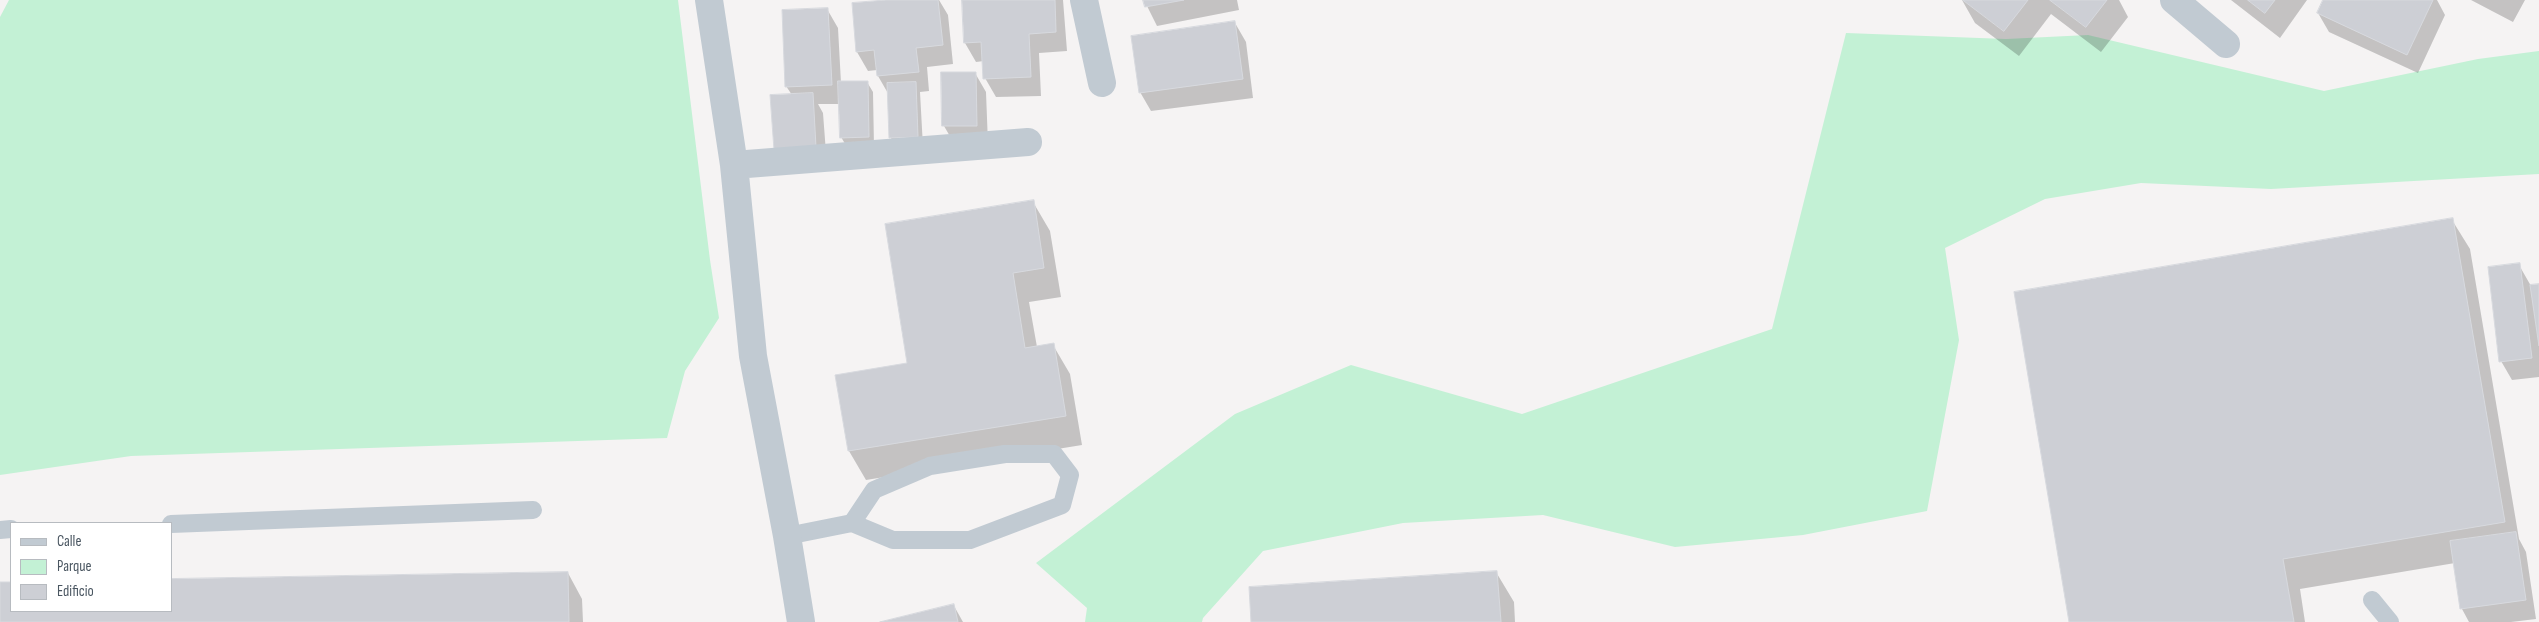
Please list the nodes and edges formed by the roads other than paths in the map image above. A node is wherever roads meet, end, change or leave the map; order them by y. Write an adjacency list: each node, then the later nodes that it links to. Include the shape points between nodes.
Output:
1 (709, 0): 7 (street)
2 (1084, 0): 5 (street)
3 (2174, 0): 4 (street)
4 (2226, 44)
5 (1102, 84)
6 (1028, 142): 7 (street)
7 (734, 165): 11 (street, via 753,356)
8 (533, 510): 10 (lane)
9 (852, 523): 9 (lane, via 893,540 970,540 1062,504 1070,476 1054,454 1005,454 930,466 874,490); 11 (lane)
10 (172, 524)
11 (787, 536): 13 (street)
12 (2372, 600): 14 (lane)
13 (801, 622)
14 (2390, 622)

